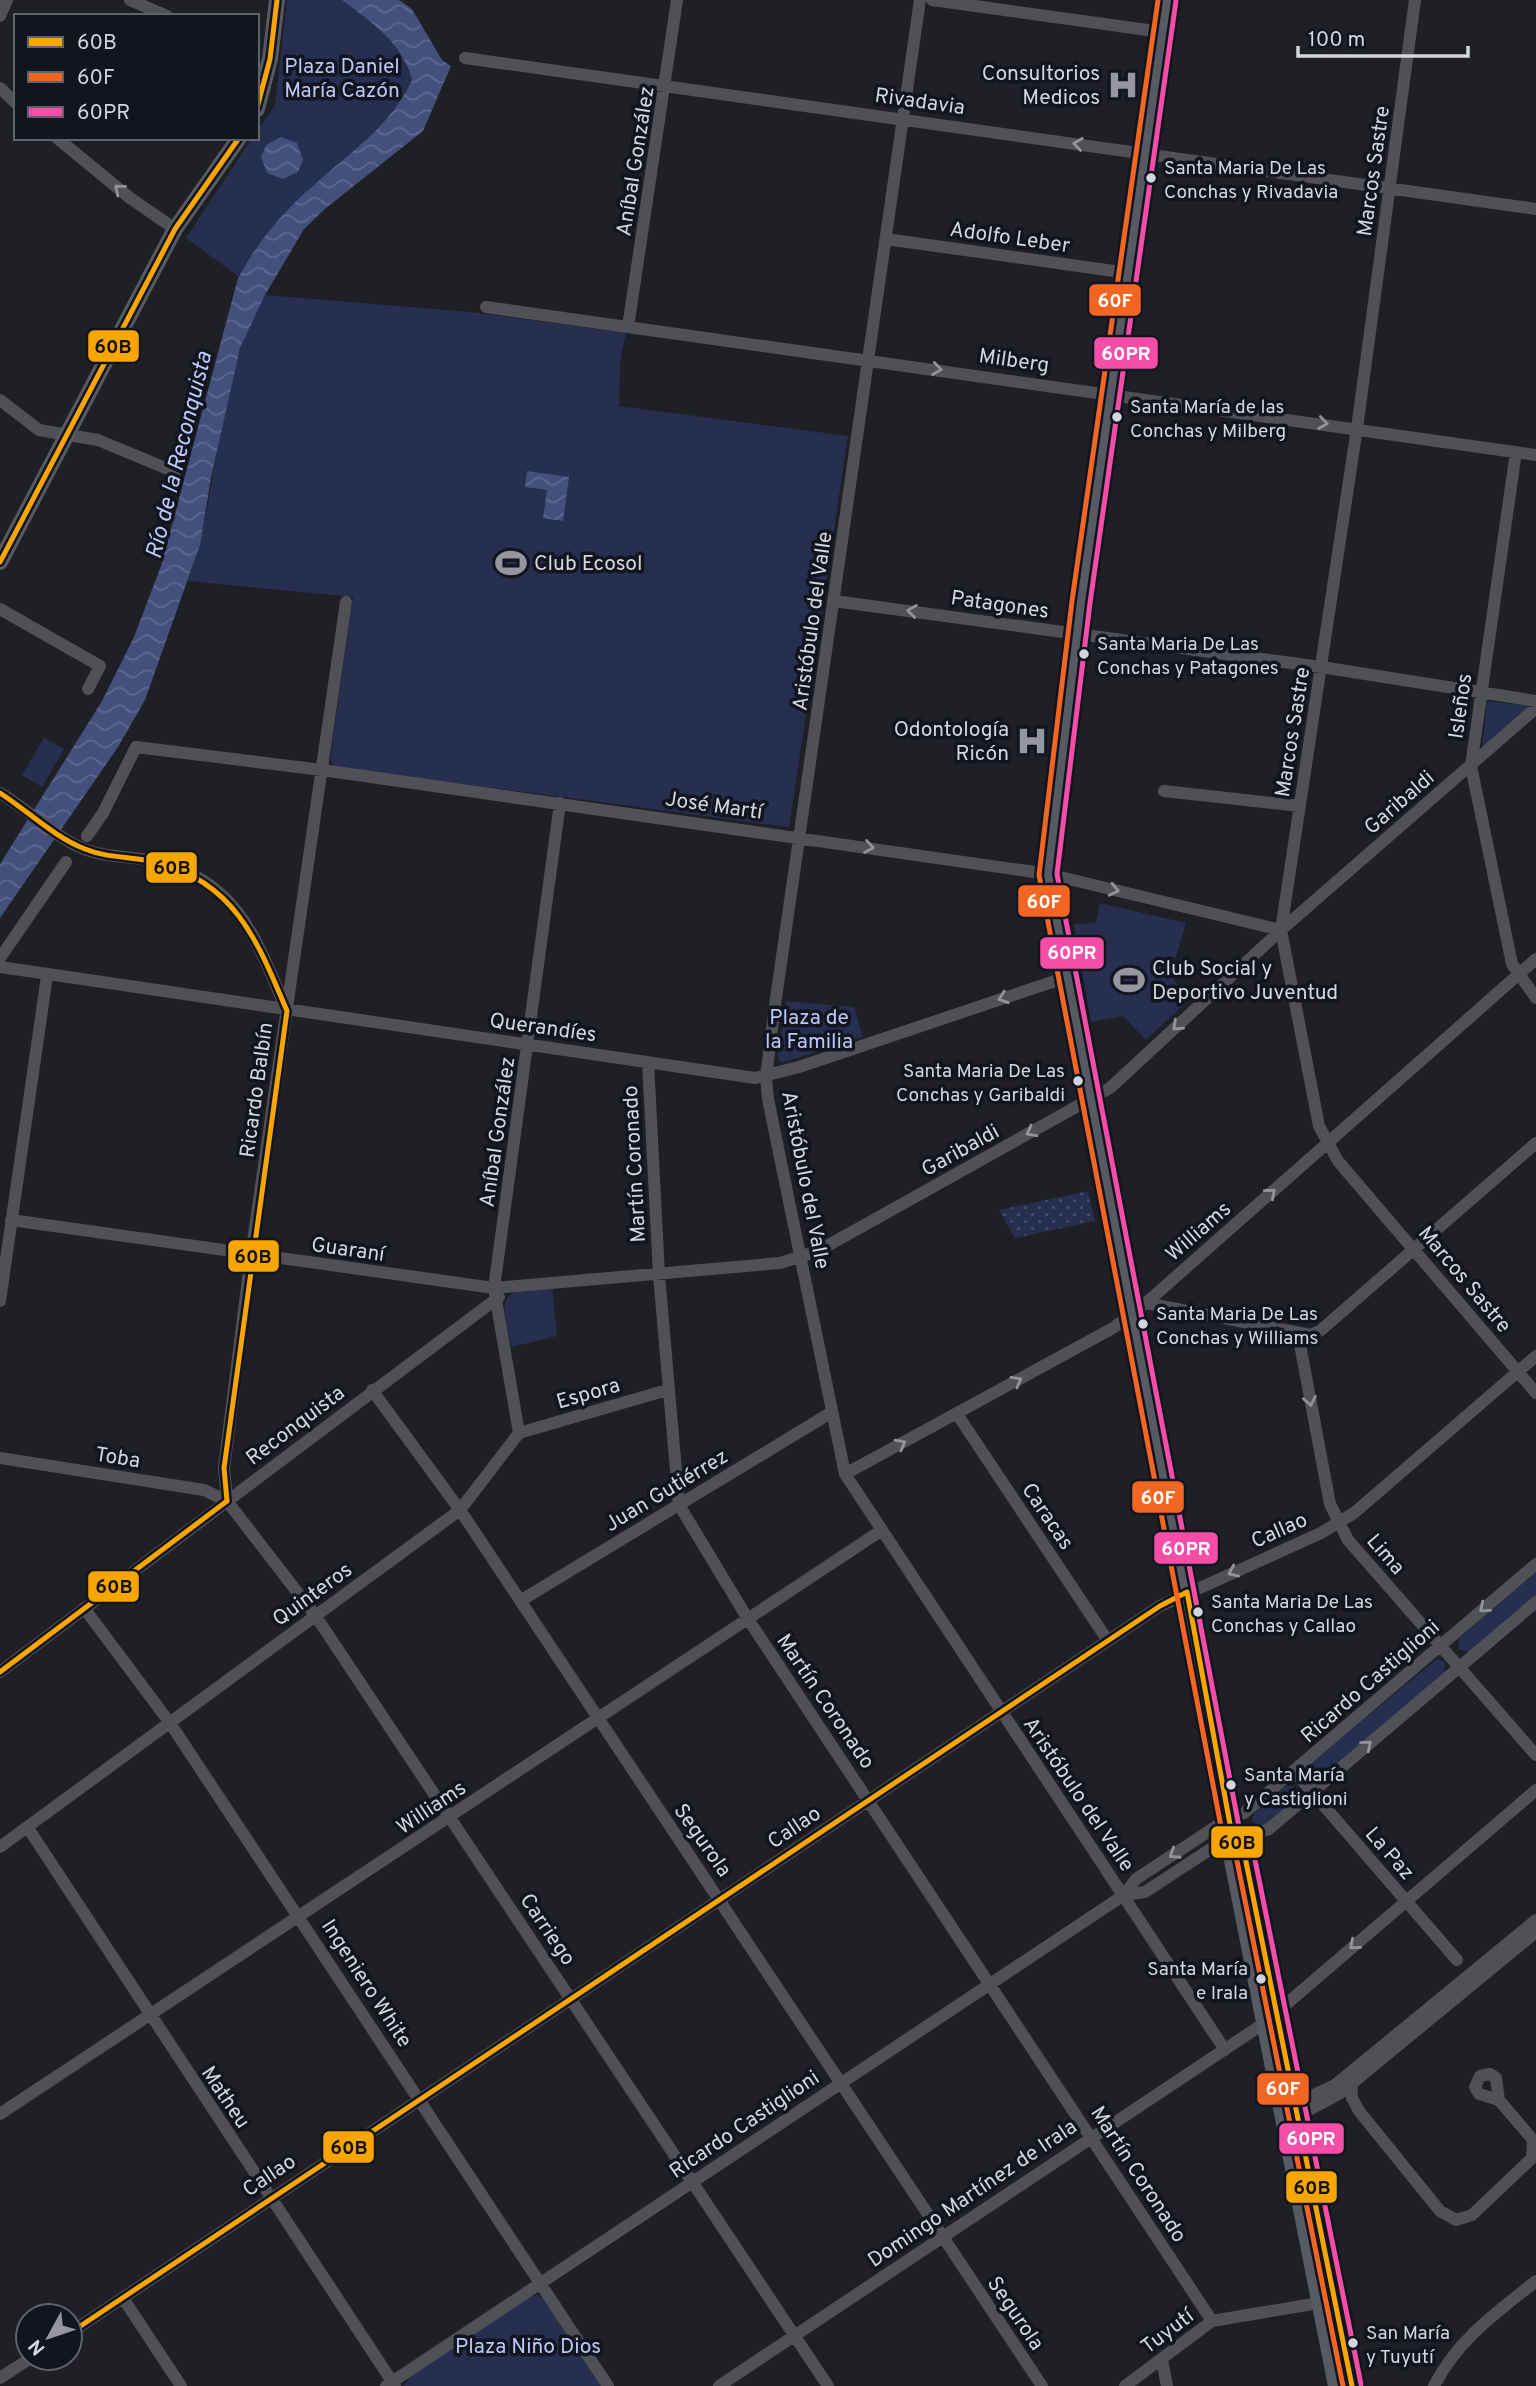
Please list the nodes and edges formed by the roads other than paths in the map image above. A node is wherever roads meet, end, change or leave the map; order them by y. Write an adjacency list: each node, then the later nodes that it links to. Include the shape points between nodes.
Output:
1 (7, 0): 10 (street)
2 (130, 0): 9 (street)
3 (277, 0): 12 (main road)
4 (677, 0): 14 (street, Aníbal González)
5 (920, 0): 18 (street, Aristóbulo del Valle)
6 (932, 0): 11 (street)
7 (1167, 0): 11 (main road)
8 (1415, 0): 22 (street, Marcos Sastre)
9 (162, 14)
10 (0, 16)
11 (1162, 32): 21 (main road)
12 (263, 57): 16 (main road)
13 (465, 58): 14 (street, Rivadavia)
14 (666, 85): 18 (street, Rivadavia); 28 (street, Aníbal González)
15 (0, 88): 17 (street)
16 (259, 92)
17 (14, 101)
18 (903, 118): 21 (street, Rivadavia, one-way to 18); 25 (street, Aristóbulo del Valle)
19 (59, 140): 24 (street, one-way to 19)
20 (238, 140): 24 (main road)
21 (1146, 154): 22 (street, Rivadavia); 26 (main road)
22 (1390, 189): 23 (street, Rivadavia); 32 (street, Marcos Sastre)
23 (1536, 209)
24 (175, 229): 33 (main road)
25 (886, 239): 26 (street, Adolfo Leber); 29 (street, Aristóbulo del Valle)
26 (1128, 272): 30 (main road)
27 (486, 307): 28 (street, Milberg)
28 (628, 327): 29 (street, Milberg)
29 (869, 359): 30 (street, Milberg, one-way to 30); 38 (street, Aristóbulo del Valle)
30 (1110, 393): 32 (street, Milberg, one-way to 32); 41 (main road)
31 (0, 400): 33 (street, via 39,430)
32 (1357, 428): 34 (street, Milberg); 42 (street, Marcos Sastre)
33 (69, 435): 36 (street, via 98,440); 37 (main road)
34 (1516, 452): 35 (street, Milberg); 44 (street, Isleños)
35 (1536, 454)
36 (175, 472)
37 (0, 562)
38 (834, 601): 41 (street, Patagones, one-way to 38); 54 (street, Aristóbulo del Valle)
39 (346, 602): 48 (street, Ricardo Balbín)
40 (0, 609): 43 (street, via 100,666)
41 (1077, 633): 42 (street, Patagones); 56 (main road)
42 (1321, 667): 44 (street, Patagones); 52 (street, Marcos Sastre)
43 (88, 688)
44 (1481, 692): 45 (street, Patagones); 47 (street, Isleños)
45 (1536, 701)
46 (1536, 708): 47 (street, Garibaldi)
47 (1471, 766): 57 (street, Garibaldi); 61 (street, Isleños)
48 (322, 770): 51 (street, José Martí); 53 (street, José Martí, via 136,747); 65 (street, Ricardo Balbín)
49 (1164, 791): 52 (street)
50 (0, 793): 65 (street, via 74,844 95,852 156,861 210,882 248,924)
51 (560, 803): 54 (street, José Martí); 66 (street, Aníbal González)
52 (1300, 806): 57 (street, Marcos Sastre)
53 (87, 836)
54 (802, 837): 56 (street, José Martí, one-way to 56); 68 (street, Aristóbulo del Valle)
55 (66, 862): 58 (street)
56 (1048, 874): 57 (street, José Martí, one-way to 57); 63 (main road)
57 (1281, 930): 69 (street, Garibaldi, one-way to 69, via 1110,1088); 70 (street, Marcos Sastre, via 1319,1126)
58 (0, 958)
59 (1536, 959): 61 (street, Williams)
60 (0, 967): 62 (street, Querandíes)
61 (1517, 975): 64 (street, Isleños); 70 (street, Williams)
62 (47, 976): 65 (street, Querandíes); 72 (street)
63 (1068, 977): 68 (street, Querandíes, one-way to 68); 69 (main road)
64 (1536, 998)
65 (287, 1010): 66 (street, Querandíes); 74 (street, Ricardo Balbín)
66 (530, 1044): 67 (street, Querandíes); 78 (street, Aníbal González)
67 (648, 1062): 68 (street, Querandíes); 76 (street, Martín Coronado)
68 (766, 1077): 75 (street, Aristóbulo del Valle)
69 (1090, 1099): 75 (street, Garibaldi, one-way to 75); 80 (main road)
70 (1328, 1143): 73 (street, Marcos Sastre, via 1338,1161); 80 (street, Williams, one-way to 70)
71 (1536, 1143): 73 (street)
72 (11, 1220): 74 (street, Guaraní); 79 (street)
73 (1414, 1249): 81 (street, via 1321,1330); 83 (street, Marcos Sastre)
74 (251, 1255): 78 (street, Guaraní); 92 (street, Ricardo Balbín, via 224,1468)
75 (802, 1257): 76 (street, Garibaldi); 87 (street, Aristóbulo del Valle)
76 (659, 1275): 77 (street, Garibaldi); 85 (street, Martín Coronado)
77 (515, 1288): 78 (street, Guaraní)
78 (494, 1294): 84 (street, Reconquista); 89 (street)
79 (0, 1301)
80 (1140, 1307): 81 (street); 88 (street, Williams, one-way to 80, via 1113,1328); 98 (main road)
81 (1298, 1334): 95 (street, Lima, one-way to 95, via 1330,1504)
82 (1536, 1356): 83 (street, Callao)
83 (1518, 1372): 86 (street, Marcos Sastre); 95 (street, Callao)
84 (372, 1390): 92 (street, Reconquista); 94 (street, Segurola)
85 (667, 1390): 89 (street, Espora); 93 (street, Martín Coronado)
86 (1536, 1394)
87 (832, 1412): 91 (street, Aristóbulo del Valle); 93 (street, Juan Gutiérrez)
88 (957, 1414): 91 (street, Williams, one-way to 88); 104 (street, Caracas)
89 (519, 1433): 94 (street, Quinteros)
90 (0, 1458): 92 (street, Toba, via 204,1490)
91 (845, 1474): 96 (street, Aristóbulo del Valle)
92 (227, 1501): 101 (street, Reconquista); 102 (street, Carriego)
93 (679, 1505): 99 (street, Juan Gutiérrez); 103 (street, Martín Coronado)
94 (460, 1510): 99 (street, Segurola); 102 (street, Quinteros)
95 (1339, 1522): 98 (street, Callao, one-way to 98); 105 (street, Lima, via 1349,1540)
96 (882, 1530): 103 (street, Williams); 108 (street, Aristóbulo del Valle)
97 (1536, 1564): 105 (street, Ricardo Castiglioni, one-way to 105)
98 (1187, 1592): 104 (street, Callao); 117 (main road)
99 (520, 1601): 109 (street, Segurola)
100 (1536, 1602): 106 (street, Ricardo Castiglioni)
101 (84, 1608): 107 (street, Reconquista); 110 (street, Ingeniero White)
102 (315, 1615): 110 (street, Quinteros); 116 (street, Carriego)
103 (748, 1619): 109 (street, Williams); 115 (street, Martín Coronado)
104 (1108, 1641): 108 (street, Callao)
105 (1441, 1645): 106 (street, Lima); 112 (street, Ricardo Castiglioni)
106 (1460, 1667): 111 (street, Lima); 114 (street, Ricardo Castiglioni, one-way to 106)
107 (0, 1672)
108 (1002, 1713): 115 (street, Callao); 121 (street, Aristóbulo del Valle)
109 (597, 1720): 116 (street, Williams); 122 (street, Segurola)
110 (170, 1723): 118 (street, Quinteros); 124 (street, Ingeniero White)
111 (1536, 1755)
112 (1294, 1771): 114 (street, La Paz); 117 (street, Ricardo Castiglioni, via 1244,1813)
113 (1536, 1790): 123 (street, Domingo Martínez de Irala)
114 (1312, 1792): 119 (street, Ricardo Castiglioni, via 1269,1829); 123 (street, La Paz)
115 (869, 1800): 122 (street, Callao); 128 (street, Martín Coronado)
116 (450, 1818): 124 (street, Williams); 129 (street, Carriego)
117 (1229, 1818): 119 (main road); 121 (street, Ricardo Castiglioni, one-way to 121, via 1136,1879)
118 (28, 1828): 120 (street, Quinteros); 131 (street, Matheu)
119 (1233, 1835): 121 (street, Ricardo Castiglioni, via 1145,1892); 130 (main road, via 1244,1852); 132 (main road, via 1231,1855)
120 (0, 1847)
121 (1124, 1895): 128 (street, Ricardo Castiglioni); 133 (street, Aristóbulo del Valle)
122 (721, 1899): 129 (street, Callao); 135 (street, Segurola)
123 (1405, 1900): 127 (street, La Paz); 130 (street, Domingo Martínez de Irala, one-way to 130)
124 (300, 1917): 131 (street, Williams); 136 (street, Ingeniero White)
125 (1536, 1920): 134 (street)
126 (1536, 1932): 134 (street)
127 (1457, 1960)
128 (990, 1983): 135 (street, Ricardo Castiglioni); 140 (street, Martín Coronado)
129 (571, 1997): 136 (street, Callao); 143 (street, Carriego)
130 (1278, 2012): 132 (street, Domingo Martínez de Irala); 163 (main road)
131 (149, 2015): 139 (street, Williams); 144 (street, Matheu)
132 (1264, 2024): 133 (street, Domingo Martínez de Irala); 149 (main road)
133 (1225, 2050): 140 (street, Domingo Martínez de Irala)
134 (1351, 2078): 138 (street); 142 (street, via 1352,2098 1359,2111 1448,2218 1465,2220)
135 (841, 2083): 143 (street, Ricardo Castiglioni); 145 (street, Segurola)
136 (419, 2098): 144 (street, Callao); 147 (street, Ingeniero White)
137 (1499, 2100): 141 (street)
138 (1306, 2105)
139 (0, 2114)
140 (1092, 2136): 145 (street, Domingo Martínez de Irala); 150 (street, Martín Coronado)
141 (1534, 2140): 142 (street)
142 (1532, 2164)
143 (694, 2181): 147 (street, Ricardo Castiglioni); 152 (street, Carriego)
144 (270, 2197): 148 (street, Callao); 154 (street, Matheu)
145 (942, 2236): 152 (street, Domingo Martínez de Irala); 159 (street, Segurola)
146 (1536, 2281): 164 (street, via 1468,2336)
147 (541, 2284): 154 (street, Ricardo Castiglioni); 156 (street, Ingeniero White)
148 (123, 2298): 151 (street, Callao); 155 (street)
149 (1319, 2303): 150 (street, Tuyutí); 162 (main road)
150 (1212, 2321): 153 (street, Tuyutí)
151 (84, 2324)
152 (795, 2335): 157 (street, Domingo Martínez de Irala); 158 (street, Carriego)
153 (1162, 2360): 160 (street, Tuyutí); 161 (street)
154 (391, 2385)
155 (181, 2386)
156 (608, 2386)
157 (719, 2386)
158 (828, 2386)
159 (1042, 2386)
160 (1125, 2386)
161 (1167, 2386)
162 (1336, 2386)
163 (1352, 2386)
164 (1434, 2386)

